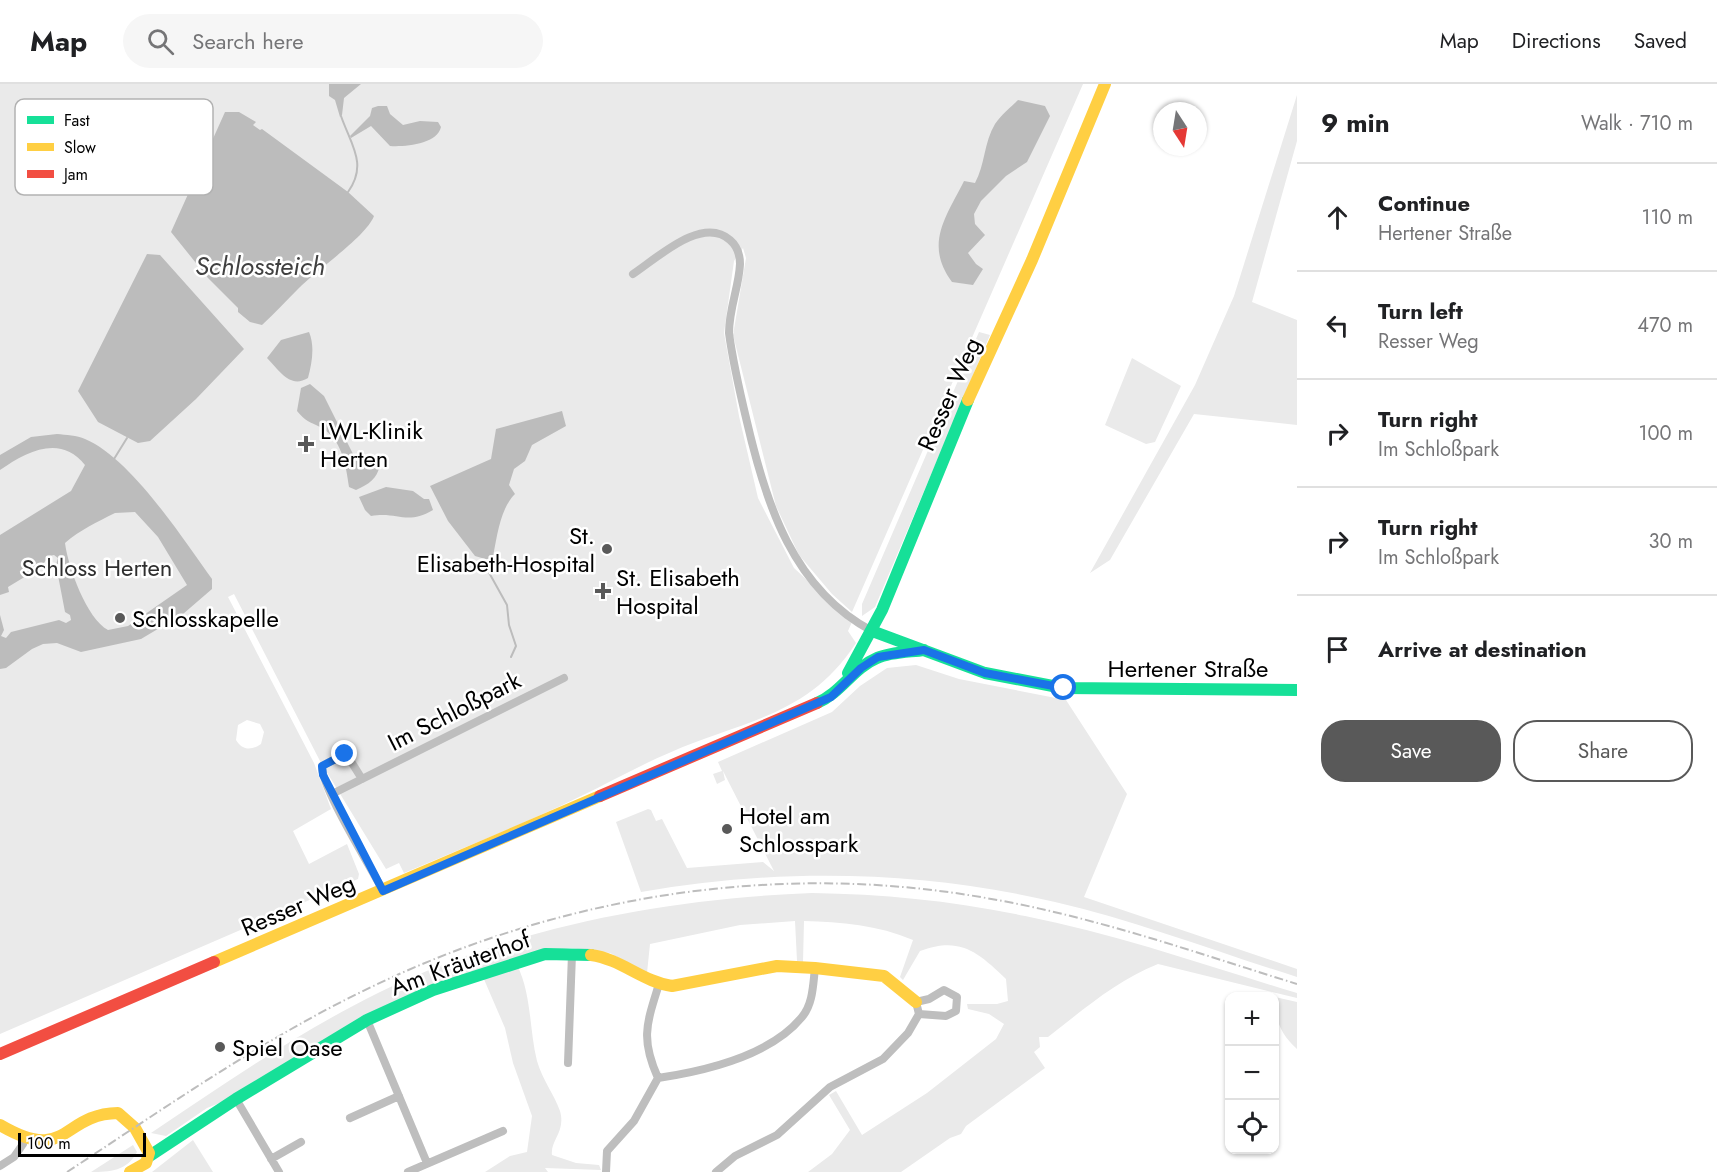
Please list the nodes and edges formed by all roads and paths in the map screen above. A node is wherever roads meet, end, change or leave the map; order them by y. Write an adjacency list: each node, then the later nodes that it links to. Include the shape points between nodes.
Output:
1 (1105, 84): 3 (main road, Resser Weg)
2 (633, 274): 3 (street, via 696,234 711,231 734,244 740,263 730,306 729,333 765,496 785,541 807,574 854,622)
3 (872, 631): 4 (main road, Hertener Straße); 7 (main road, Resser Weg, via 851,671)
4 (924, 650): 6 (main road, Hertener Straße, via 985,673 1064,688); 7 (main road, Resser Weg, via 878,657 831,697)
5 (564, 678): 8 (street, Im Schloßpark)
6 (1297, 690)
7 (810, 705): 10 (main road, Resser Weg)
8 (362, 779): 9 (street, Im Schloßpark); 9 (street, via 347,755 330,761 322,766 322,771)
9 (332, 794): 10 (street)
10 (383, 891): 16 (main road, Resser Weg)
11 (572, 954): 13 (main road, Am Kräuterhof, via 608,957); 15 (main road, Am Kräuterhof, via 545,954 511,963 433,990); 17 (street)
12 (815, 968): 13 (main road, via 777,966 672,986); 14 (main road, via 884,976); 18 (street, via 812,996 802,1017 761,1048 733,1061)
13 (659, 984): 18 (street, via 645,1029 650,1060)
14 (918, 1008): 34 (street, via 908,1033 883,1059 830,1087 777,1135 735,1156)
15 (367, 1020): 19 (street); 20 (main road, Am Kräuterhof)
16 (0, 1054)
17 (568, 1063)
18 (658, 1078): 33 (street, via 634,1120 607,1151)
19 (399, 1096): 21 (street); 28 (street)
20 (236, 1098): 26 (main road, Am Kräuterhof); 27 (street)
21 (350, 1118)
22 (0, 1125): 25 (main road)
23 (503, 1131): 28 (street)
24 (301, 1142): 27 (street)
25 (23, 1144): 26 (main road, via 53,1145 113,1112 125,1116 135,1128 148,1149); 29 (street, via 14,1157)
26 (148, 1157): 30 (main road, Am Kräuterhof, via 146,1163)
27 (271, 1160): 31 (street)
28 (427, 1164): 32 (street)
29 (0, 1166)
30 (130, 1172)
31 (279, 1172)
32 (408, 1172)
33 (606, 1172)
34 (716, 1172)

